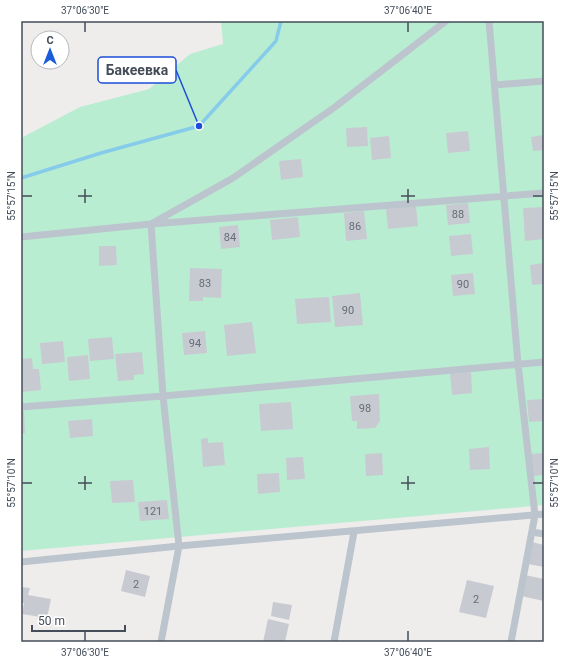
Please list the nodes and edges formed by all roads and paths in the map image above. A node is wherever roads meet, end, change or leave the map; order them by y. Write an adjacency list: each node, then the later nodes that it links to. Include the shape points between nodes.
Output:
1 (446, 21): 7 (lane, via 335,107 239,174)
2 (489, 21): 4 (lane)
3 (544, 81): 4 (lane)
4 (495, 85): 6 (lane)
5 (544, 193): 6 (lane)
6 (504, 197): 7 (lane); 10 (lane)
7 (151, 224): 8 (lane); 11 (lane)
8 (21, 237)
9 (544, 362): 10 (lane)
10 (518, 364): 11 (lane); 14 (lane)
11 (163, 396): 12 (lane); 18 (lane)
12 (21, 407)
13 (544, 514): 14 (lane)
14 (535, 515): 15 (lane); 16 (lane)
15 (354, 532): 18 (lane); 21 (lane)
16 (532, 532): 17 (lane); 22 (lane)
17 (544, 534)
18 (179, 546): 19 (lane); 20 (lane)
19 (21, 562)
20 (161, 642)
21 (334, 642)
22 (511, 642)

